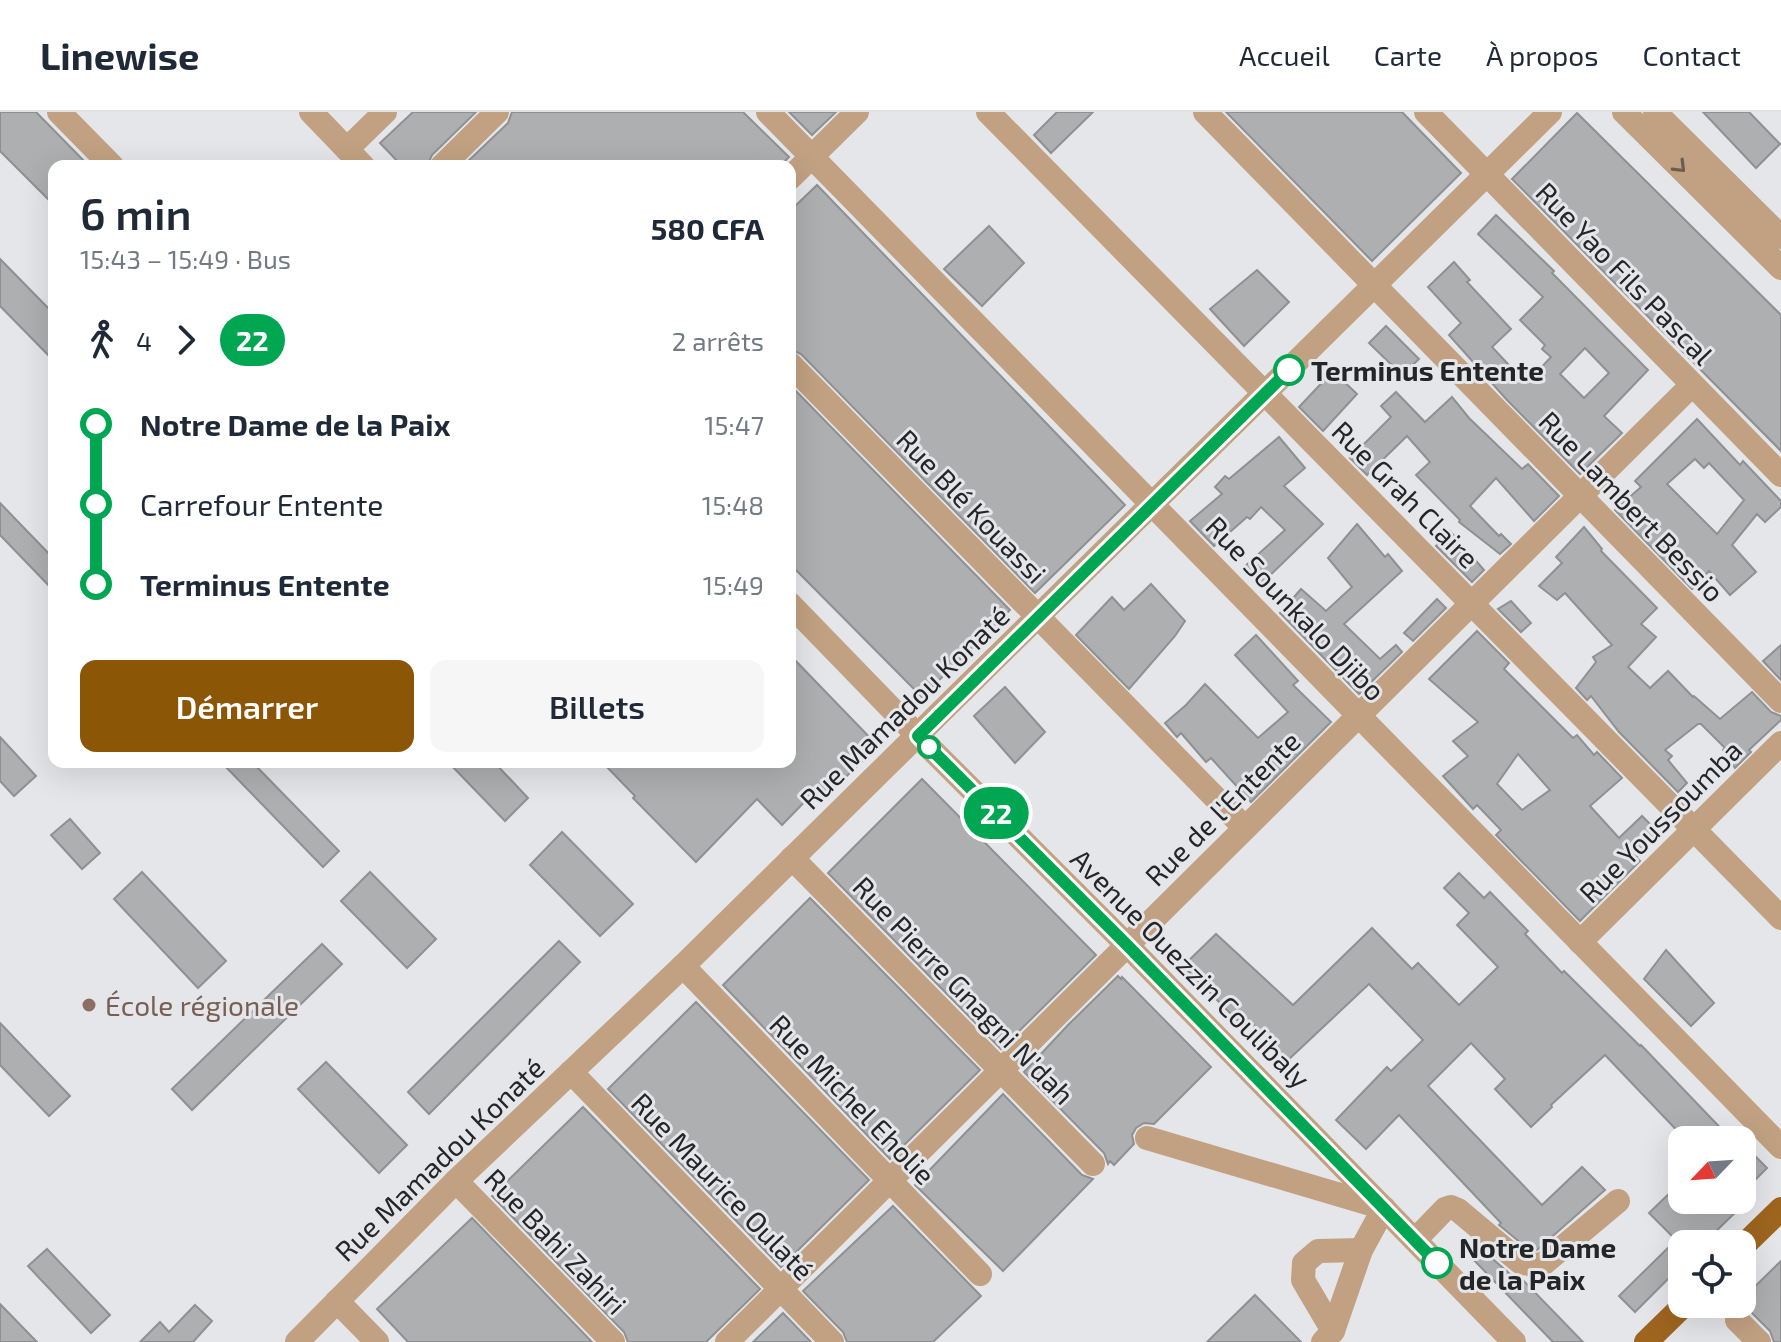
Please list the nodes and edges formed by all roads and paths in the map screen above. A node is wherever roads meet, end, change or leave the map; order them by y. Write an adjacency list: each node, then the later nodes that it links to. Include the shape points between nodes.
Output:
1 (59, 112): 15 (street)
2 (311, 112): 14 (street)
3 (385, 112): 14 (street)
4 (497, 112): 16 (street)
5 (768, 112): 13 (street, Rue Sounkalo Djibo)
6 (857, 112): 13 (street)
7 (988, 112): 24 (street, Rue Grah Claire)
8 (1205, 112): 21 (street, Rue Lambert Bessio)
9 (1426, 112): 18 (street, Rue Yao Fils Pascal)
10 (1550, 112): 18 (street, Rue Mamadou Konaté)
11 (1624, 112): 20 (street, one-way to 20)
12 (1655, 112): 19 (street)
13 (812, 157): 17 (street); 27 (street, Rue Sounkalo Djibo)
14 (355, 158)
15 (106, 160)
16 (448, 160)
17 (796, 172)
18 (1487, 175): 21 (street, Rue Mamadou Konaté); 23 (street, Rue Yao Fils Pascal)
19 (1777, 227)
20 (1781, 268)
21 (1375, 286): 24 (street, Rue Mamadou Konaté); 26 (street, Rue Lambert Bessio)
22 (796, 370): 30 (street, Rue Blé Kouassi)
23 (1692, 385): 25 (street, Rue Yao Fils Pascal); 26 (street, Rue de l'Entente)
24 (1265, 394): 27 (street, Rue Mamadou Konaté); 28 (street, Rue Grah Claire)
25 (1781, 475)
26 (1580, 496): 28 (street, Rue de l'Entente); 31 (street, Rue Lambert Bessio)
27 (1153, 505): 30 (street, Rue Mamadou Konaté); 32 (street, Rue Sounkalo Djibo)
28 (1472, 604): 32 (street, Rue de l'Entente); 36 (street, Rue Grah Claire)
29 (796, 616): 33 (street, Avenue Ouezzin Coulibaly)
30 (1039, 617): 33 (street, Rue Mamadou Konaté); 35 (street, Rue Blé Kouassi)
31 (1781, 701)
32 (1359, 715): 35 (street, Rue de l'Entente); 39 (street, Rue Sounkalo Djibo)
33 (918, 736): 37 (street, Rue Mamadou Konaté); 40 (street, Avenue Ouezzin Coulibaly)
34 (1781, 743): 36 (street, Rue Youssoumba)
35 (1245, 828): 40 (street, Rue de l'Entente)
36 (1693, 830): 38 (street, Rue Grah Claire); 39 (street, Rue Youssoumba)
37 (792, 858): 41 (street, Rue Mamadou Konaté); 42 (street, Rue Pierre Gnagni N'dah)
38 (1781, 918)
39 (1580, 942): 45 (street, Rue Sounkalo Djibo)
40 (1127, 945): 42 (street, Rue de l'Entente); 50 (street, Avenue Ouezzin Coulibaly)
41 (683, 966): 43 (street, Rue Mamadou Konaté); 48 (street, Rue Michel Eholie)
42 (1001, 1070): 46 (street, Rue Pierre Gnagni N'dah); 48 (street, Rue de l'Entente)
43 (571, 1072): 47 (street, Rue Mamadou Konaté); 56 (street, Rue Maurice Oulaté)
44 (1147, 1138): 50 (street)
45 (1781, 1147)
46 (1093, 1164)
47 (456, 1181): 57 (street, Rue Mamadou Konaté); 63 (street, Rue Bahi Zahiri)
48 (890, 1181): 55 (street, Rue Michel Eholie); 56 (street, Rue de l'Entente)
49 (1618, 1201): 53 (street, via 1543,1264 1520,1262 1451,1207)
50 (1384, 1208): 53 (street, Avenue Ouezzin Coulibaly); 54 (street)
51 (1781, 1209): 52 (main road)
52 (1756, 1233)
53 (1415, 1240): 66 (street, Avenue Ouezzin Coulibaly)
54 (1361, 1250): 60 (street); 60 (street, via 1318,1251 1304,1263 1303,1280)
55 (980, 1274)
56 (780, 1289): 64 (street, Rue de l'Entente); 65 (street, Rue Maurice Oulaté)
57 (337, 1301): 61 (street, Rue Mamadou Konaté); 62 (street)
58 (1671, 1318): 67 (main road)
59 (1737, 1320): 68 (street)
60 (1328, 1336)
61 (297, 1342)
62 (377, 1342)
63 (613, 1342)
64 (727, 1342)
65 (832, 1342)
66 (1514, 1342)
67 (1646, 1342)
68 (1759, 1342)

